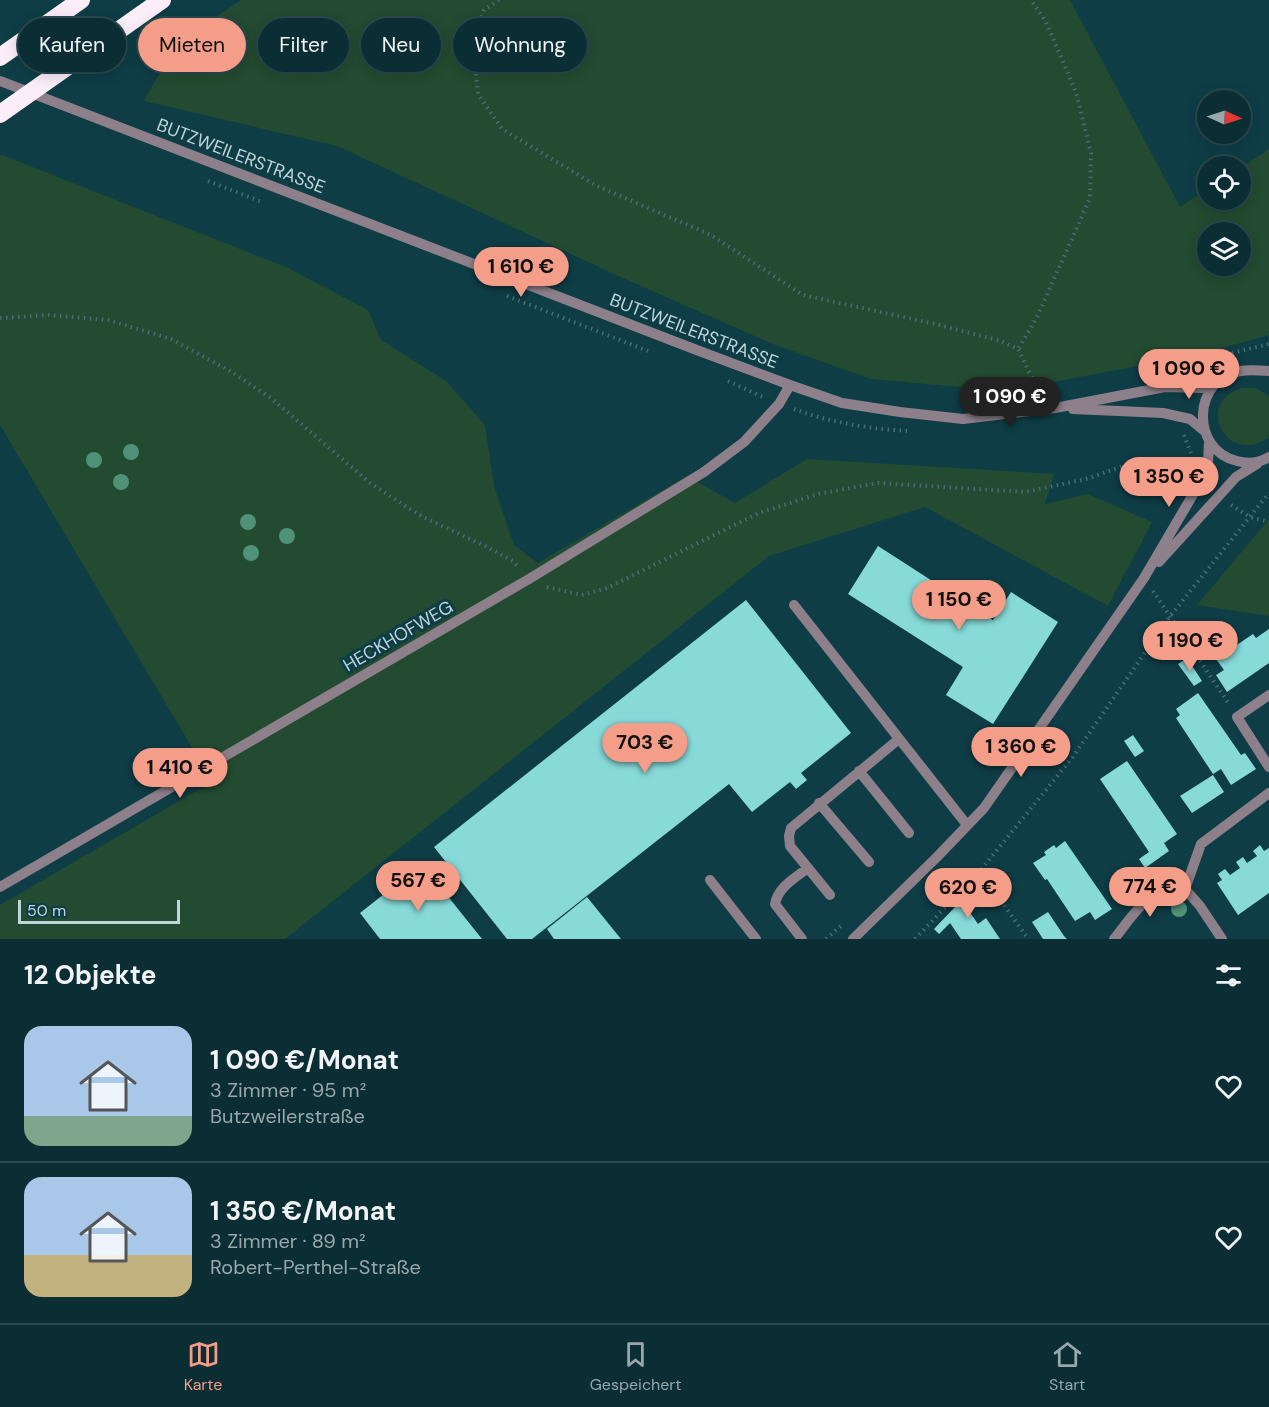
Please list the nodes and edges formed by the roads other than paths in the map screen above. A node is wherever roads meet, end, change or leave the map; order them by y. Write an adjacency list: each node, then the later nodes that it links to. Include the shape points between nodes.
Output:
1 (81, 0): 3 (highway)
2 (162, 0): 5 (highway)
3 (0, 57)
4 (0, 81): 10 (street, BUTZWEILERSTRASSE)
5 (0, 114)
6 (1254, 370): 7 (street, BUTZWEILERSTRASSE); 8 (street); 9 (street, BUTZWEILERSTRASSE, via 1228,374)
7 (1269, 371)
8 (1269, 376)
9 (1217, 382): 11 (street, BUTZWEILERSTRASSE, via 1201,388 1165,387); 12 (street, via 1203,403)
10 (789, 386): 11 (street, BUTZWEILERSTRASSE, via 842,403 963,419); 28 (street, HECKHOFWEG, via 779,404 744,442 694,478 529,579)
11 (1055, 408): 12 (street, BUTZWEILERSTRASSE, via 1163,413 1190,418)
12 (1203, 430): 13 (street)
13 (1209, 442): 14 (street, via 1230,459 1246,463); 15 (street, via 1208,463 1198,486)
14 (1266, 459): 15 (street, via 1236,477)
15 (1144, 578): 23 (street, via 984,808)
16 (794, 605): 18 (street)
17 (1269, 695): 19 (street, via 1237,717)
18 (899, 739): 20 (street); 23 (street)
19 (1269, 767)
20 (860, 771): 22 (street); 24 (street)
21 (1269, 793): 29 (street, via 1201,844)
22 (819, 803): 25 (street); 26 (street, via 791,828 789,836 790,846)
23 (967, 825): 33 (street)
24 (909, 833)
25 (869, 862)
26 (808, 868): 30 (street); 32 (street, via 782,888 775,904)
27 (710, 880): 31 (street)
28 (0, 887)
29 (1185, 889): 34 (street, via 1173,886 1158,891); 35 (street)
30 (830, 895)
31 (756, 939)
32 (802, 939)
33 (853, 939)
34 (1114, 939)
35 (1222, 939)

